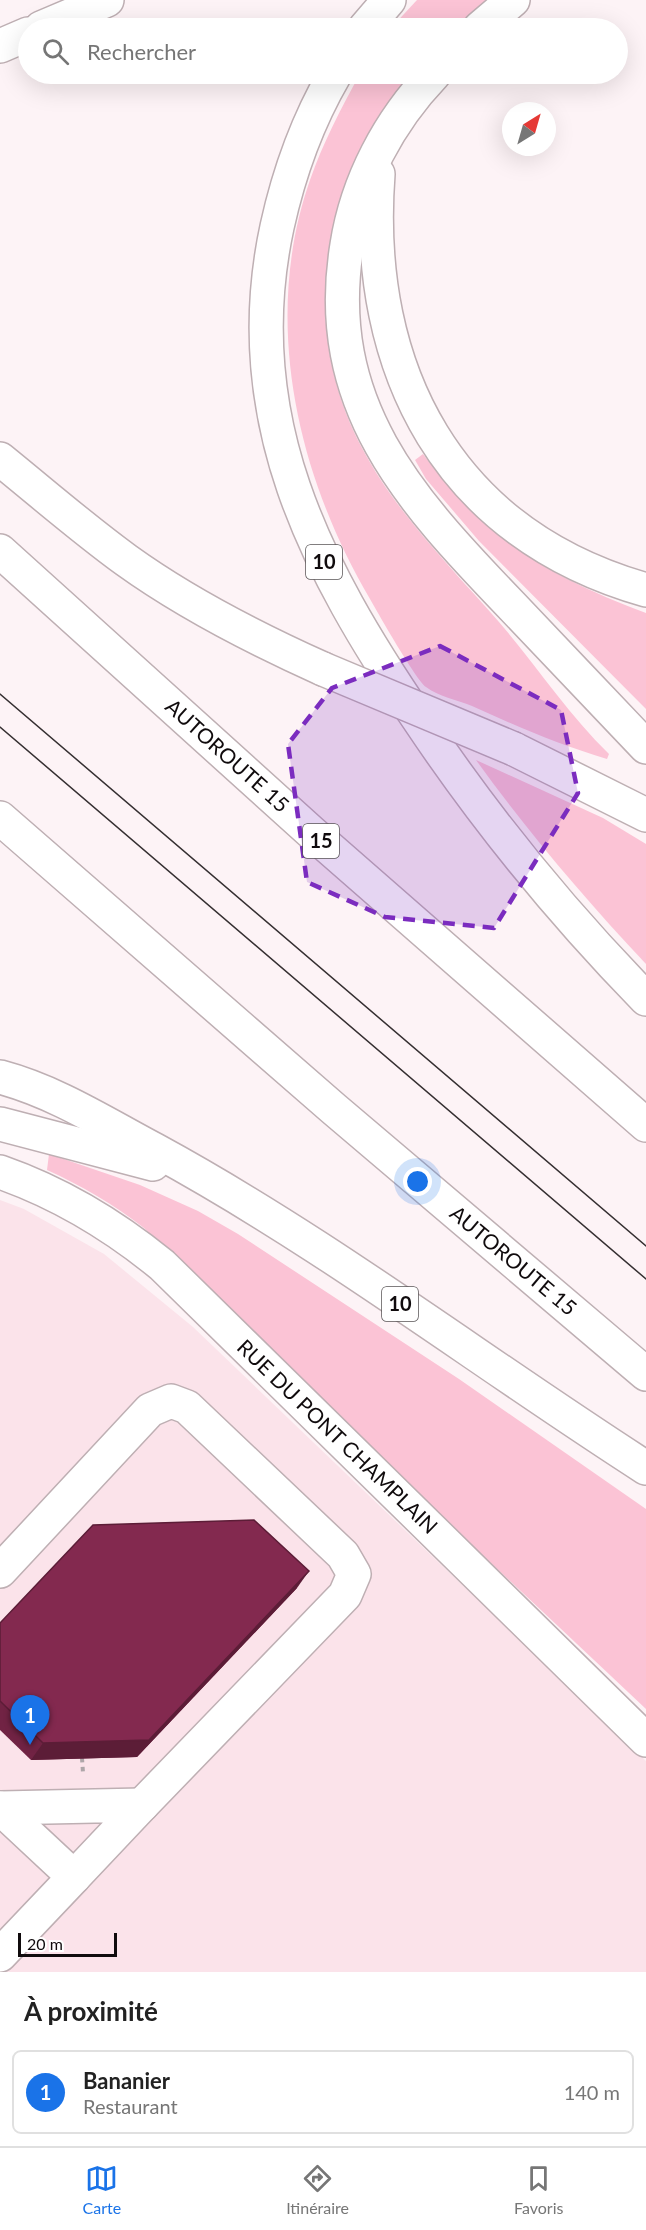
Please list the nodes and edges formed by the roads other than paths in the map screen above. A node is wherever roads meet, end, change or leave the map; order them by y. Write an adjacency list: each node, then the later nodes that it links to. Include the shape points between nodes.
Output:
1 (108, 0): 4 (main road)
2 (389, 0): 5 (main road)
3 (513, 0): 6 (main road)
4 (65, 18)
5 (374, 18)
6 (492, 18)
7 (18, 38): 8 (main road)
8 (0, 46)
9 (329, 84): 18 (main road, 10, via 306,130 289,179 267,288 268,385 293,484 335,585 440,752 539,881)
10 (426, 84): 11 (main road)
11 (380, 148): 14 (main road, via 375,238 386,322 401,373 430,431 469,486 518,528 574,562); 15 (main road, via 357,199 344,259 346,348 366,417 402,482 426,512)
12 (0, 459): 16 (main road, bridge, via 111,549 244,633 514,749)
13 (0, 551): 21 (main road, AUTOROUTE 15 / 15, via 310,832)
14 (646, 590)
15 (646, 747)
16 (646, 815)
17 (0, 818): 24 (main road, AUTOROUTE 15)
18 (646, 999)
19 (0, 1077): 23 (main road, 10, via 47,1092)
20 (0, 1124): 23 (main road)
21 (646, 1125)
22 (0, 1172): 27 (main road, RUE DU PONT CHAMPLAIN, via 76,1205 124,1234 162,1265)
23 (206, 1178): 25 (main road, 10)
24 (646, 1374)
25 (646, 1468)
26 (0, 1571): 28 (main road, via 150,1410 171,1401 187,1407 343,1555 354,1574 345,1595)
27 (646, 1740)
28 (142, 1805): 29 (main road); 30 (main road)
29 (0, 1808): 30 (main road)
30 (74, 1877): 31 (main road)
31 (0, 1955)

